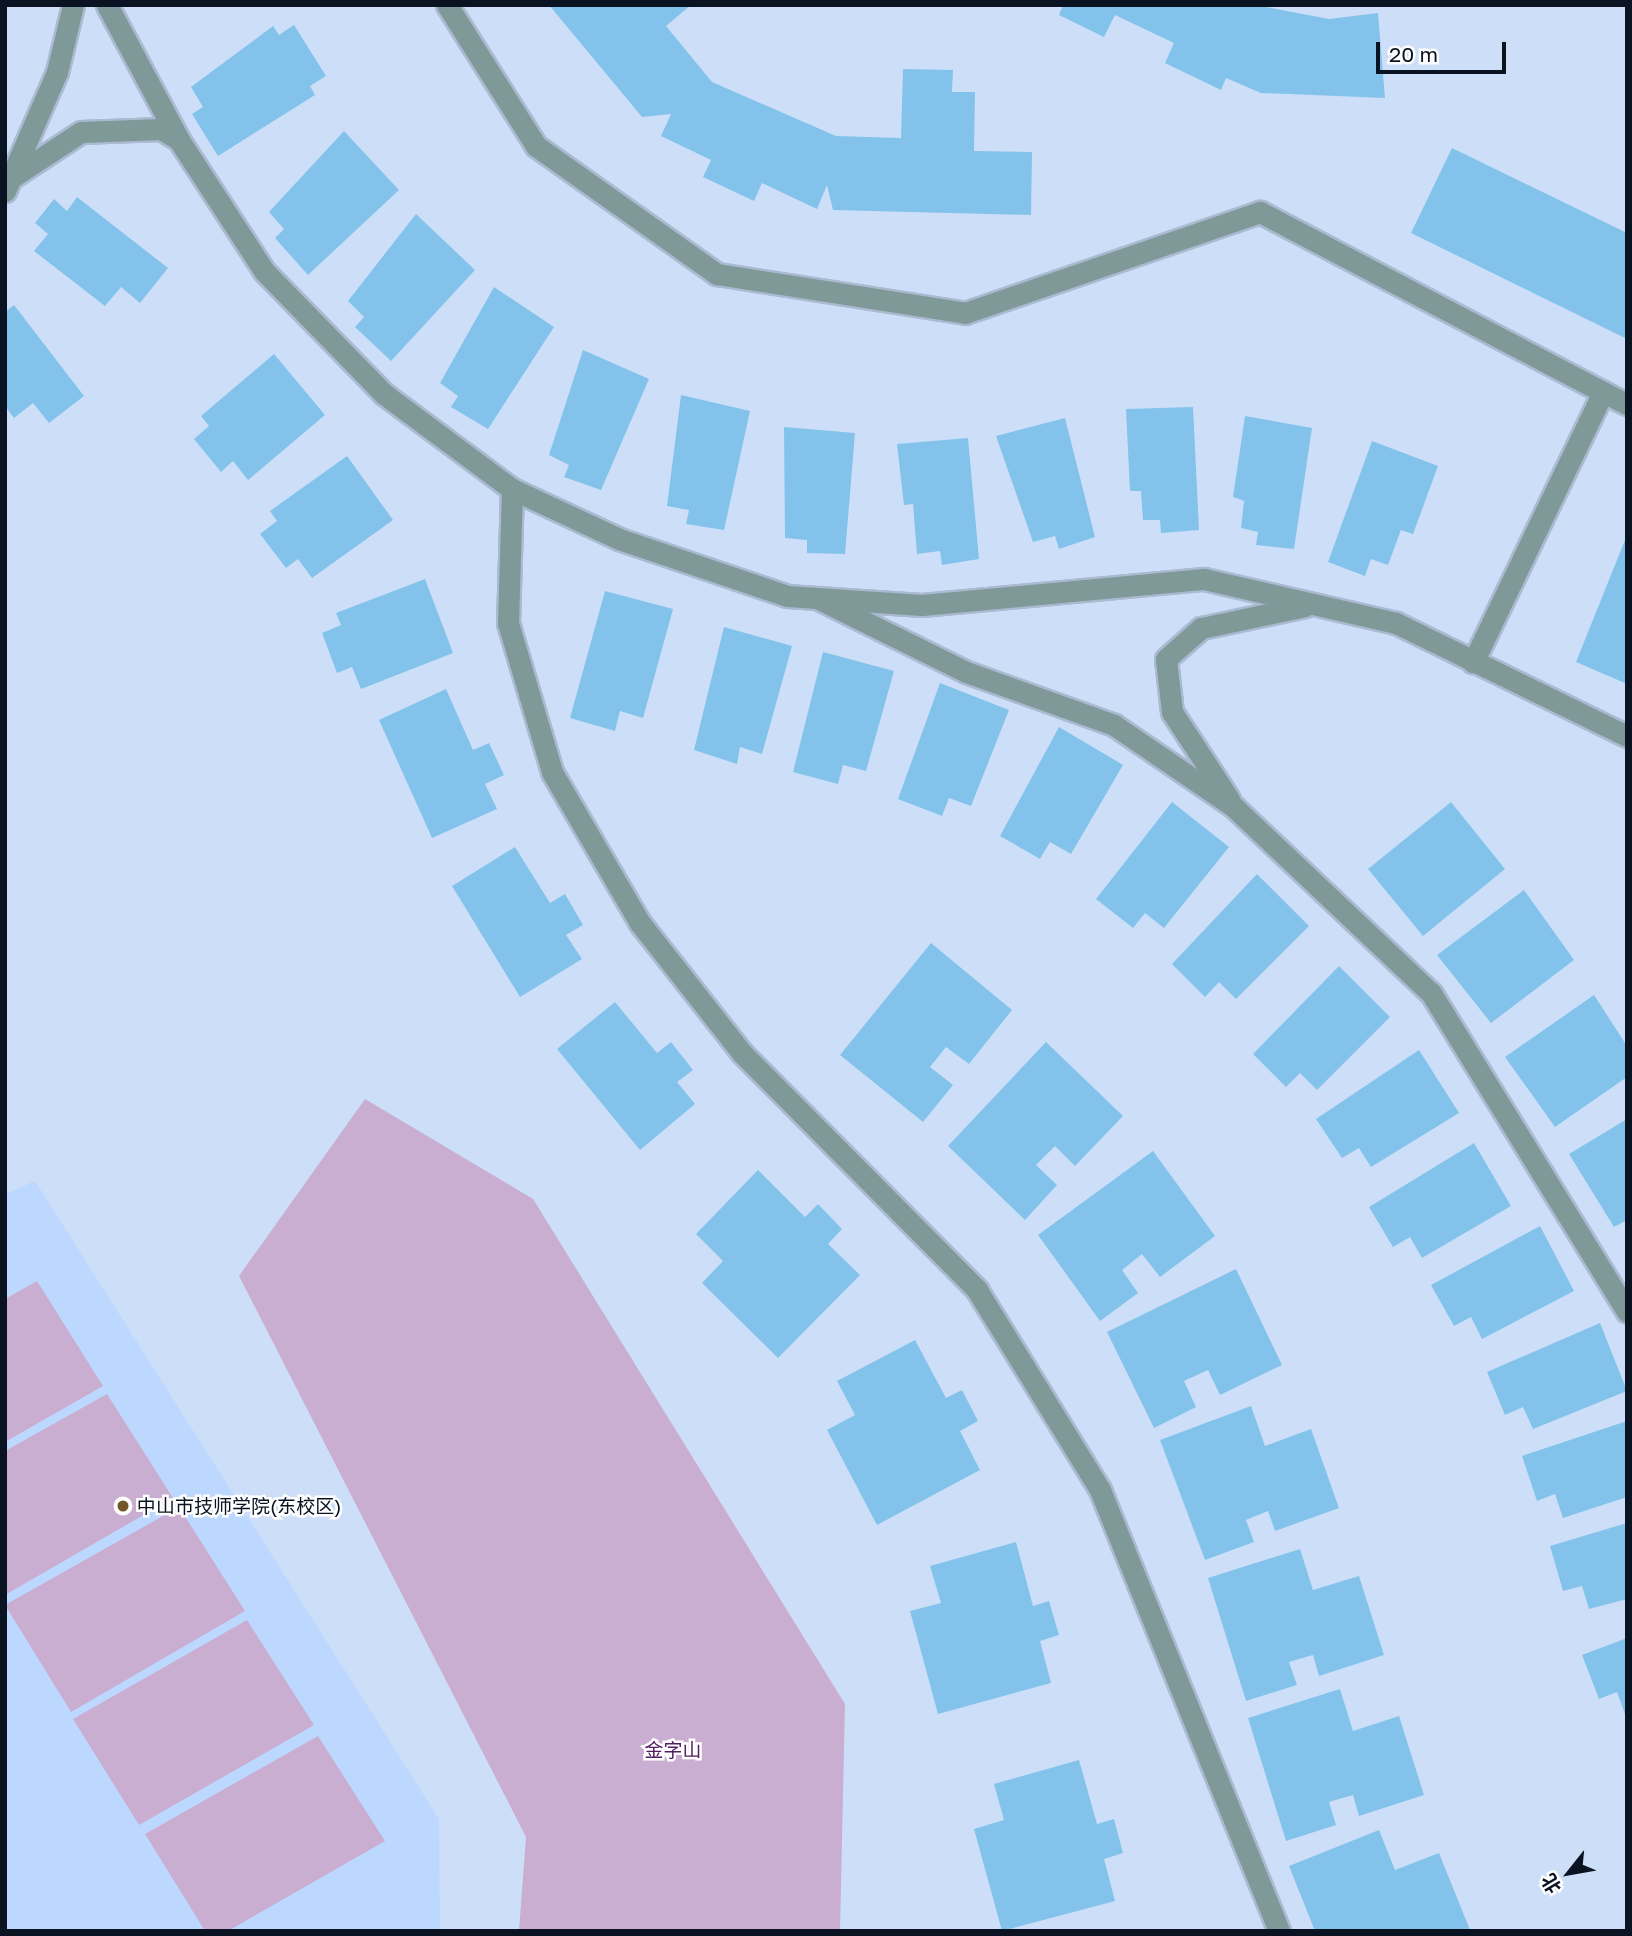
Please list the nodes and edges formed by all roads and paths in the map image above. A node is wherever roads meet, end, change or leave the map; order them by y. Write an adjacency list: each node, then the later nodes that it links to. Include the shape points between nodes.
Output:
1 (73, 5): 5 (street, via 57,72)
2 (107, 5): 4 (street)
3 (447, 5): 6 (street, via 536,146 717,274 965,313 1260,212)
4 (179, 140): 5 (street, via 161,129 81,132); 8 (street, via 264,271 384,394)
5 (10, 183)
6 (1603, 392): 7 (street); 11 (street)
7 (1627, 404)
8 (512, 489): 9 (street, via 619,539 787,596); 15 (street, via 508,623 552,772 640,923 742,1053 977,1290 1100,1490)
9 (810, 594): 10 (street, via 922,606 1204,579); 13 (street, via 966,672 1114,725)
10 (1311, 604): 11 (street, via 1396,624); 13 (street, via 1201,628 1166,659 1172,712)
11 (1474, 662): 12 (street)
12 (1627, 736)
13 (1234, 807): 14 (street, via 1431,993)
14 (1627, 1311)
15 (1279, 1931)

